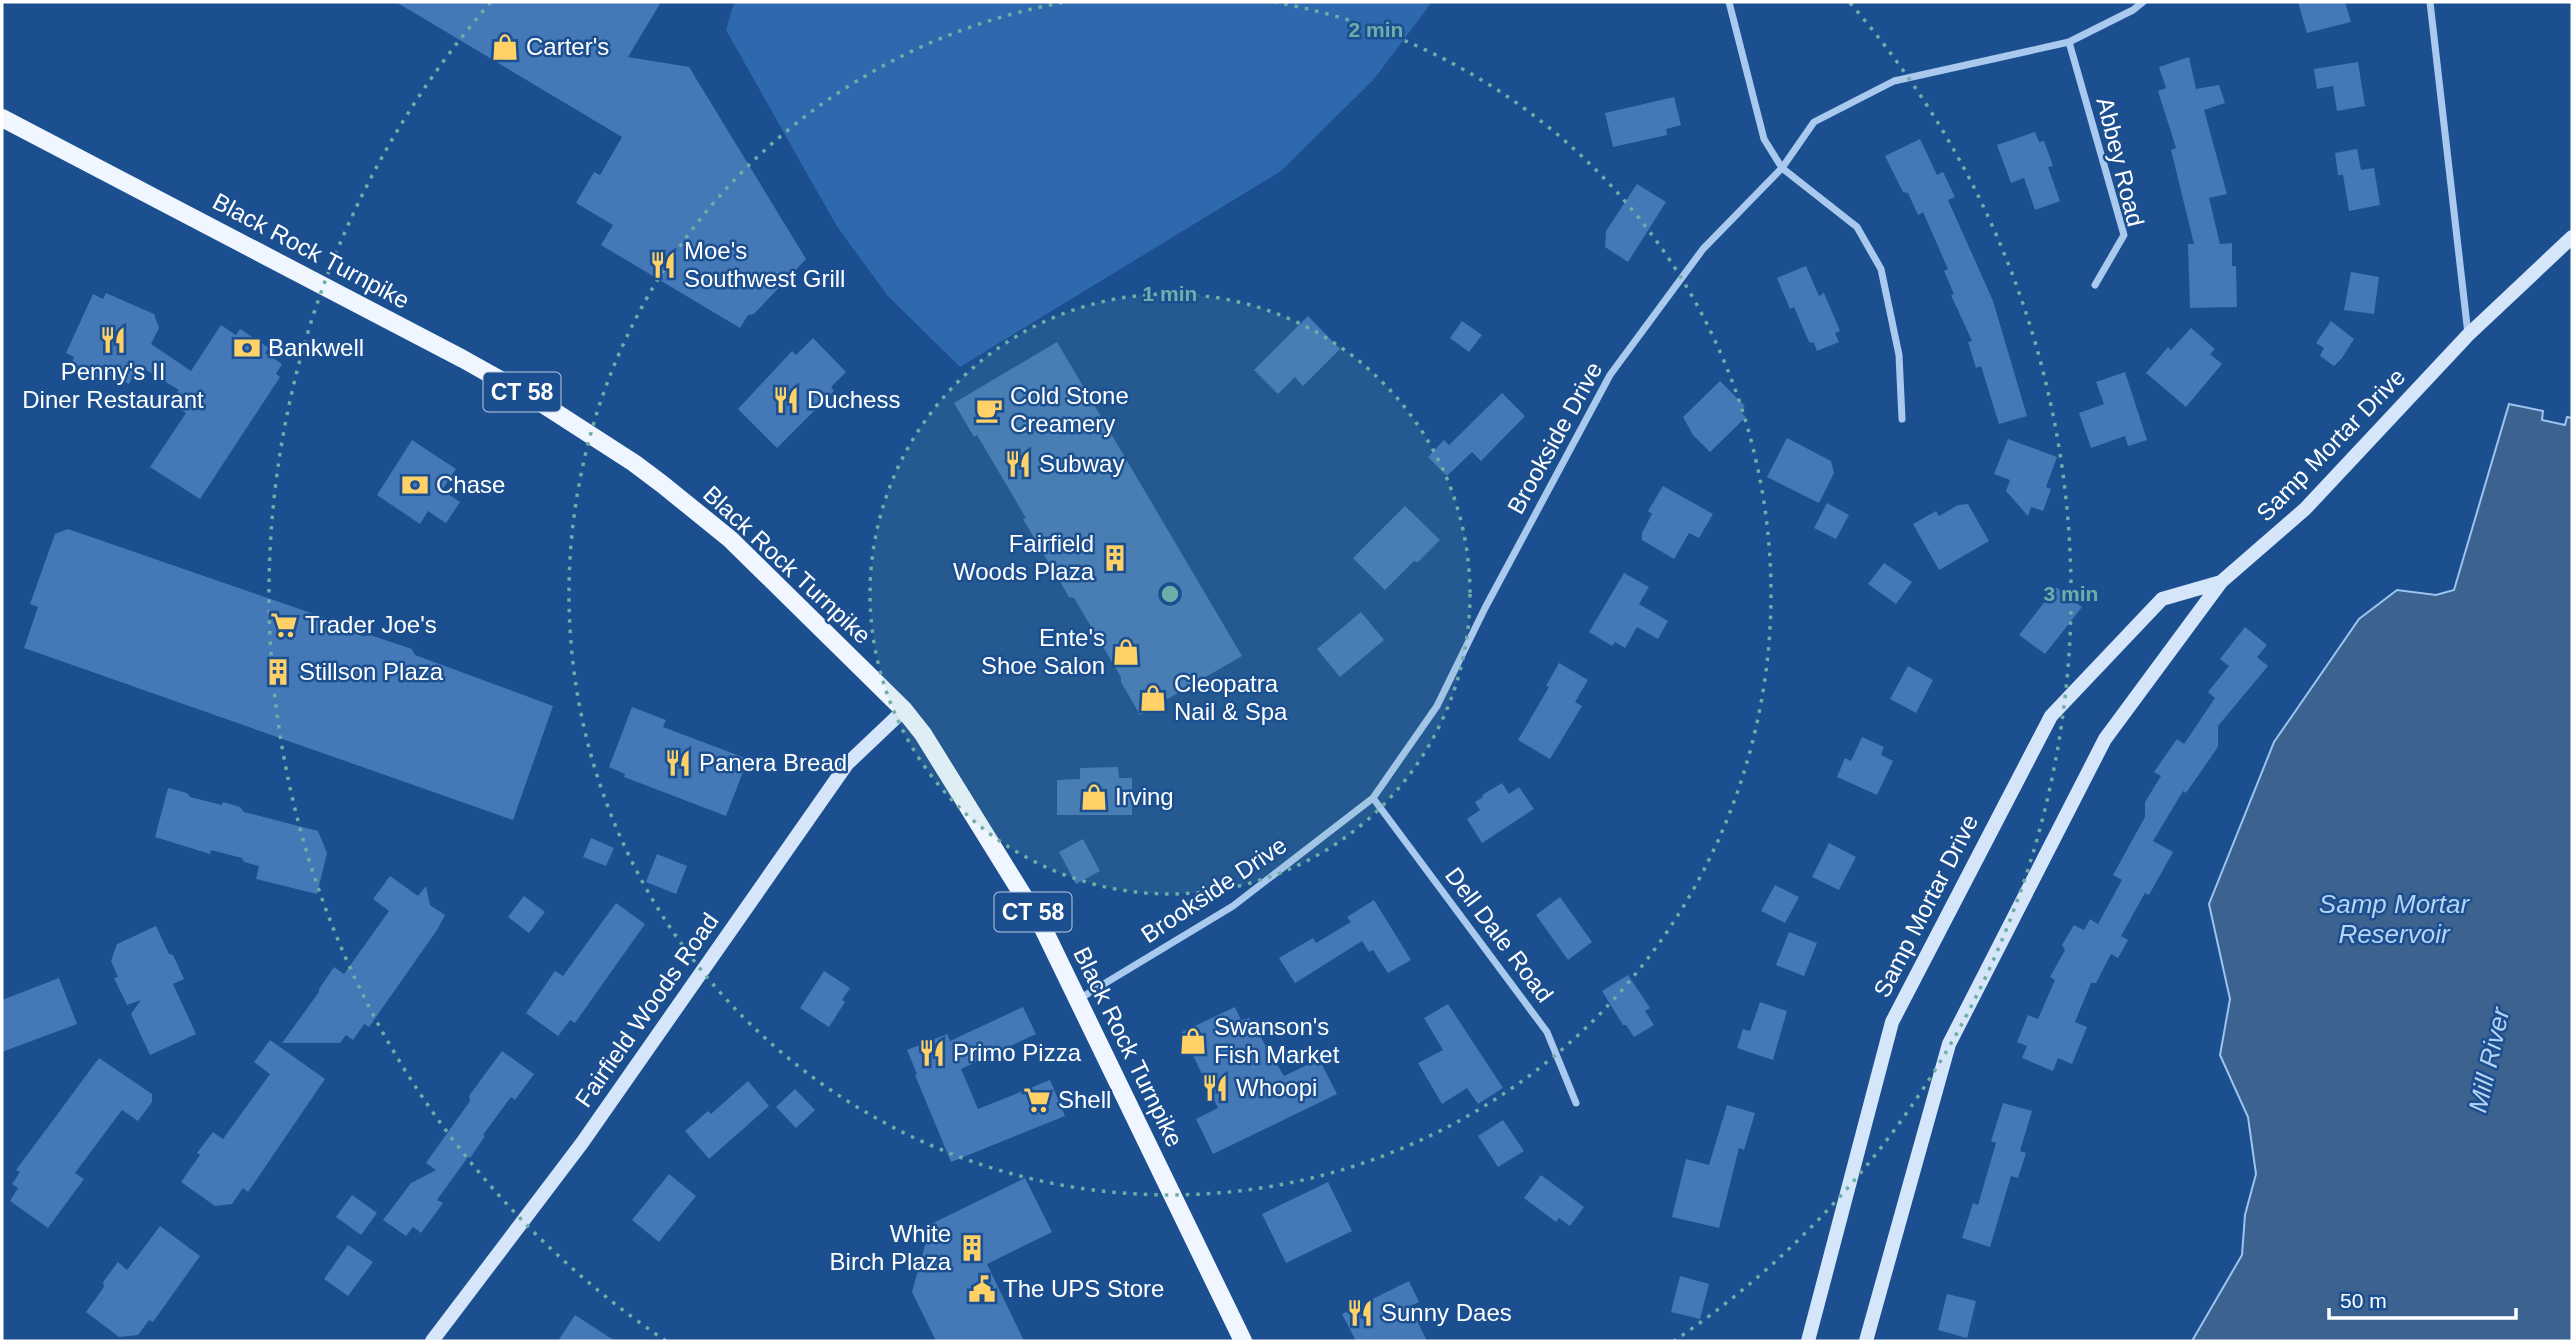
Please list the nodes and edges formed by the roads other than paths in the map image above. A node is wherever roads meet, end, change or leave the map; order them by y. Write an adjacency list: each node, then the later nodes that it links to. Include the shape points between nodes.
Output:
1 (1729, 2): 6 (street, via 1764,139)
2 (2143, 2): 4 (street, Brookside Drive)
3 (2430, 2): 9 (street)
4 (2069, 42): 6 (street, Brookside Drive, via 1894,81 1814,122); 8 (street, Abbey Road, via 2124,235)
5 (2, 118): 12 (main road, Black Rock Turnpike / CT 58, via 388,318 538,401 624,456 730,538)
6 (1783, 168): 10 (street, via 1857,227 1881,269 1899,355); 13 (street, Brookside Drive, via 1703,249 1610,375 1437,706)
7 (2572, 237): 9 (main road, Samp Mortar Drive)
8 (2095, 285)
9 (2468, 335): 11 (main road, Samp Mortar Drive, via 2305,509)
10 (1902, 419)
11 (2221, 582): 18 (main road, Samp Mortar Drive, via 2162,598 2050,716 1892,1022); 19 (main road, Samp Mortar Drive, via 2105,739 1949,1044)
12 (904, 710): 14 (main road, Black Rock Turnpike / CT 58, via 1042,926); 16 (main road, Fairfield Woods Road, via 847,764 582,1143)
13 (1373, 798): 14 (street, Brookside Drive, via 1233,906); 15 (street, Dell Dale Road, via 1547,1032)
14 (1079, 1000): 17 (main road, Black Rock Turnpike / CT 58)
15 (1576, 1103)
16 (432, 1341)
17 (1243, 1341)
18 (1808, 1341)
19 (1866, 1341)

